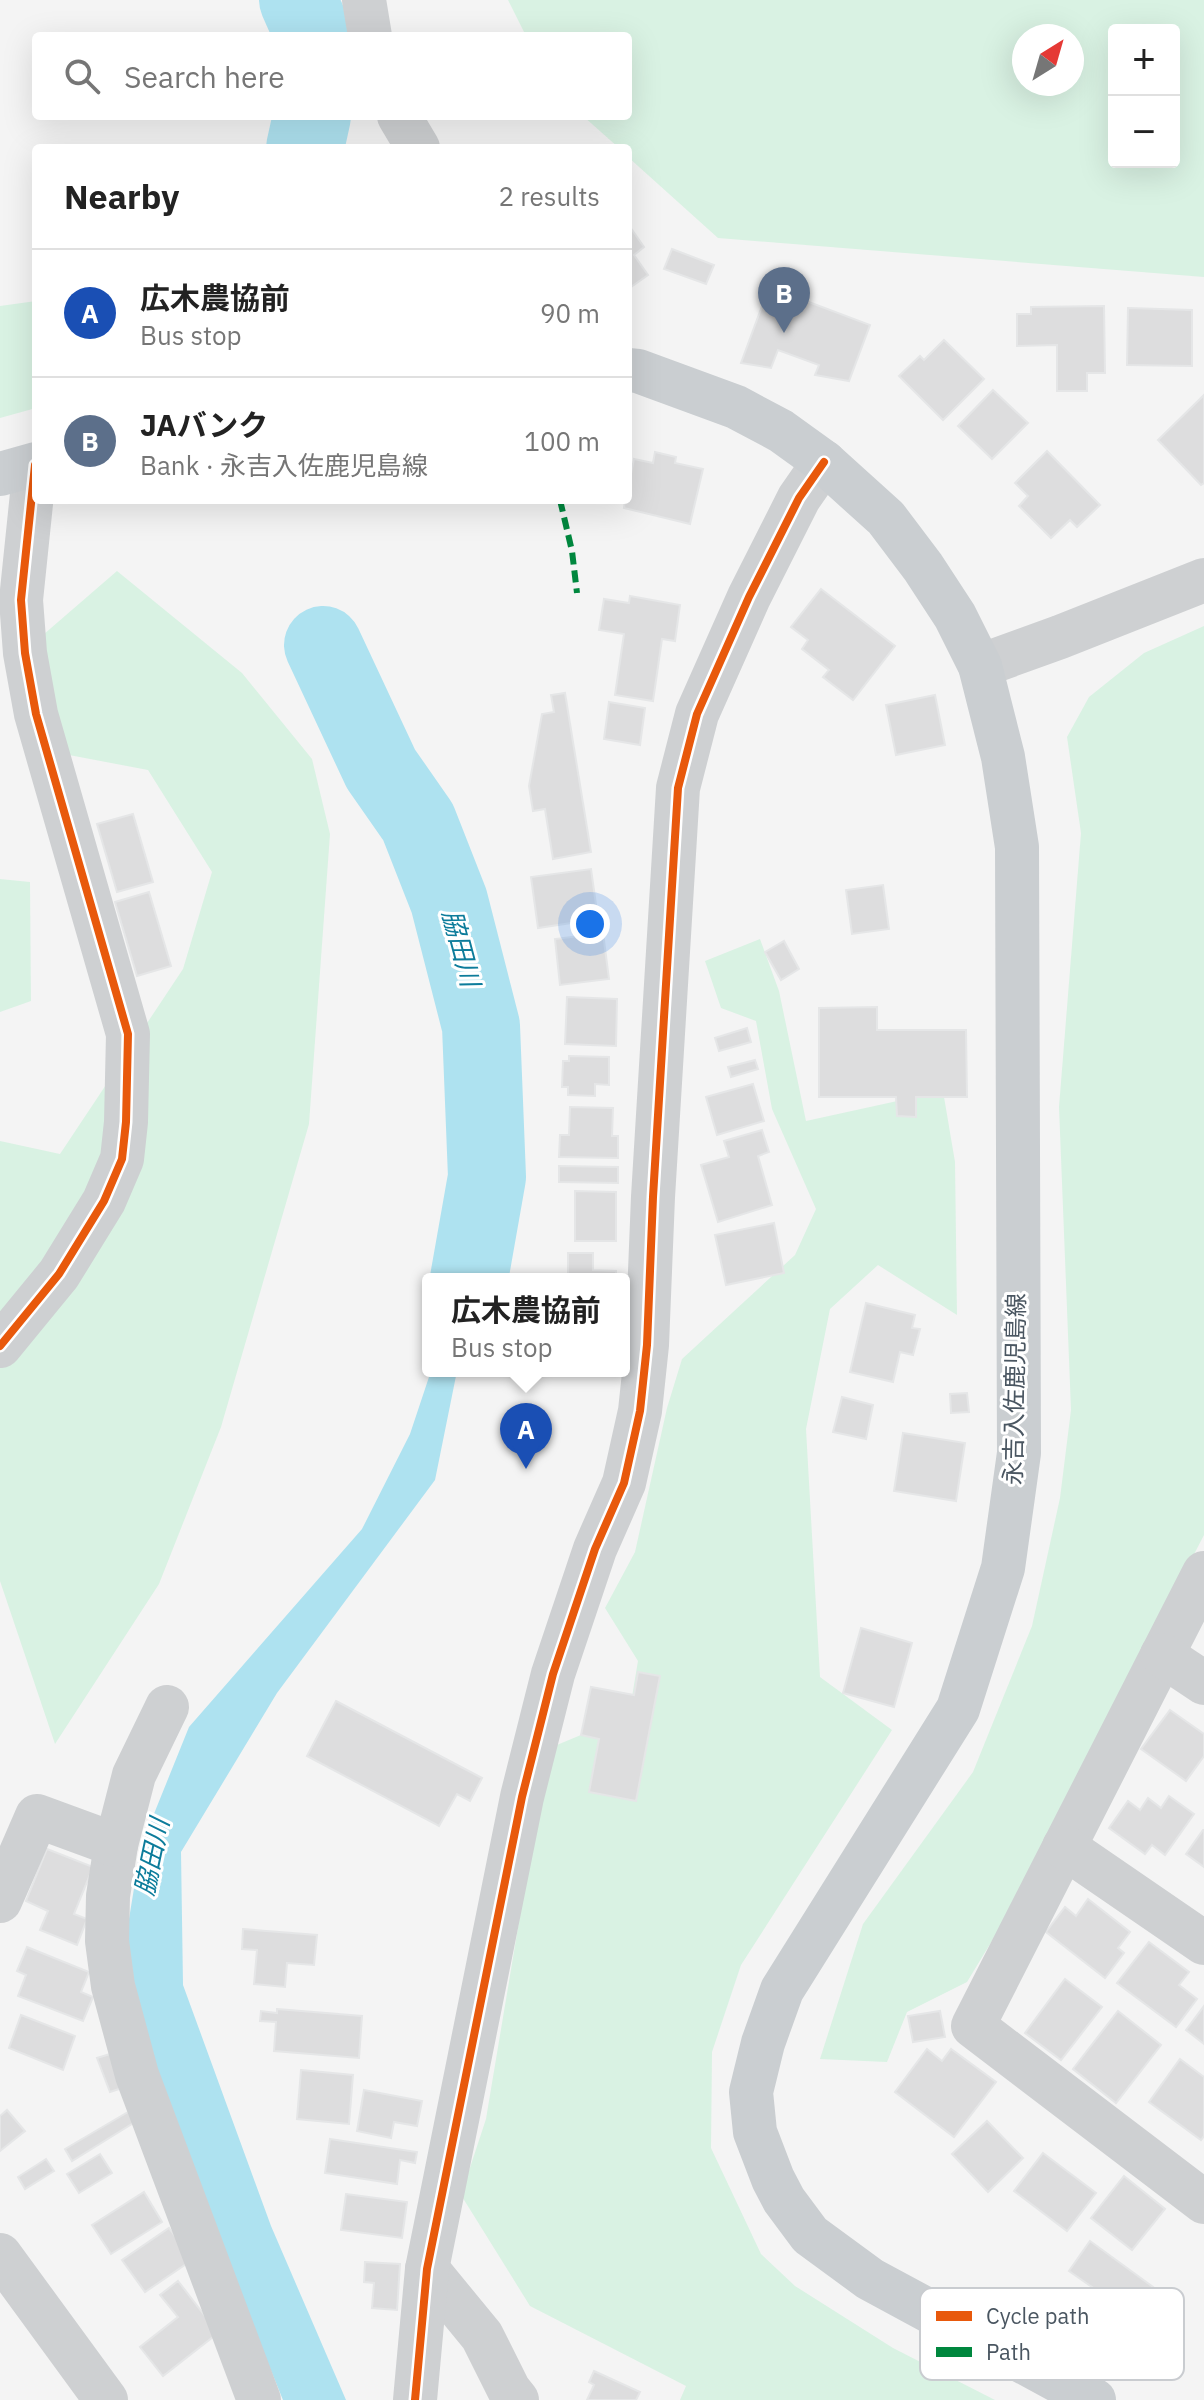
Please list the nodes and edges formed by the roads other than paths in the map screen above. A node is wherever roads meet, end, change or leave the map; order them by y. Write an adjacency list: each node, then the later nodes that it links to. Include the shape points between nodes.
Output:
1 (364, 0): 2 (street)
2 (369, 32)
3 (401, 120): 4 (street)
4 (416, 144)
5 (632, 370): 6 (main road, 永吉入佐鹿児島線, via 736,407)
6 (824, 462): 11 (main road, 永吉入佐鹿児島線, via 886,518 955,616); 23 (street, via 799,498 742,612 697,714 678,788 647,1345 637,1425 624,1483 595,1549 553,1674 522,1797)
7 (32, 465): 8 (main road)
8 (0, 474)
9 (32, 500): 12 (street, via 21,600 25,653 36,714 128,1034 126,1122 122,1159 104,1201 59,1274)
10 (1204, 580): 11 (street)
11 (980, 666): 24 (main road, 永吉入佐鹿児島線, via 1003,757 1017,847 1019,1453 1003,1568 958,1709 782,1990 751,2092 755,2132 773,2179 810,2235 870,2279)
12 (0, 1346)
13 (1204, 1573): 14 (street)
14 (1162, 1655): 15 (street); 18 (street)
15 (1204, 1683)
16 (167, 1707): 17 (street, via 134,1775)
17 (116, 1845): 19 (street, via 37,1816); 27 (street, via 107,1926 113,1986 137,2075)
18 (1064, 1847): 20 (street); 21 (street, via 973,2026)
19 (0, 1901)
20 (1204, 1943)
21 (1204, 2202)
22 (0, 2255): 26 (street)
23 (427, 2269): 28 (street); 29 (street, via 482,2336)
24 (920, 2306)
25 (1057, 2380): 30 (main road, 永吉入佐鹿児島線)
26 (106, 2400)
27 (259, 2400)
28 (415, 2400)
29 (517, 2400)
30 (1094, 2400)

